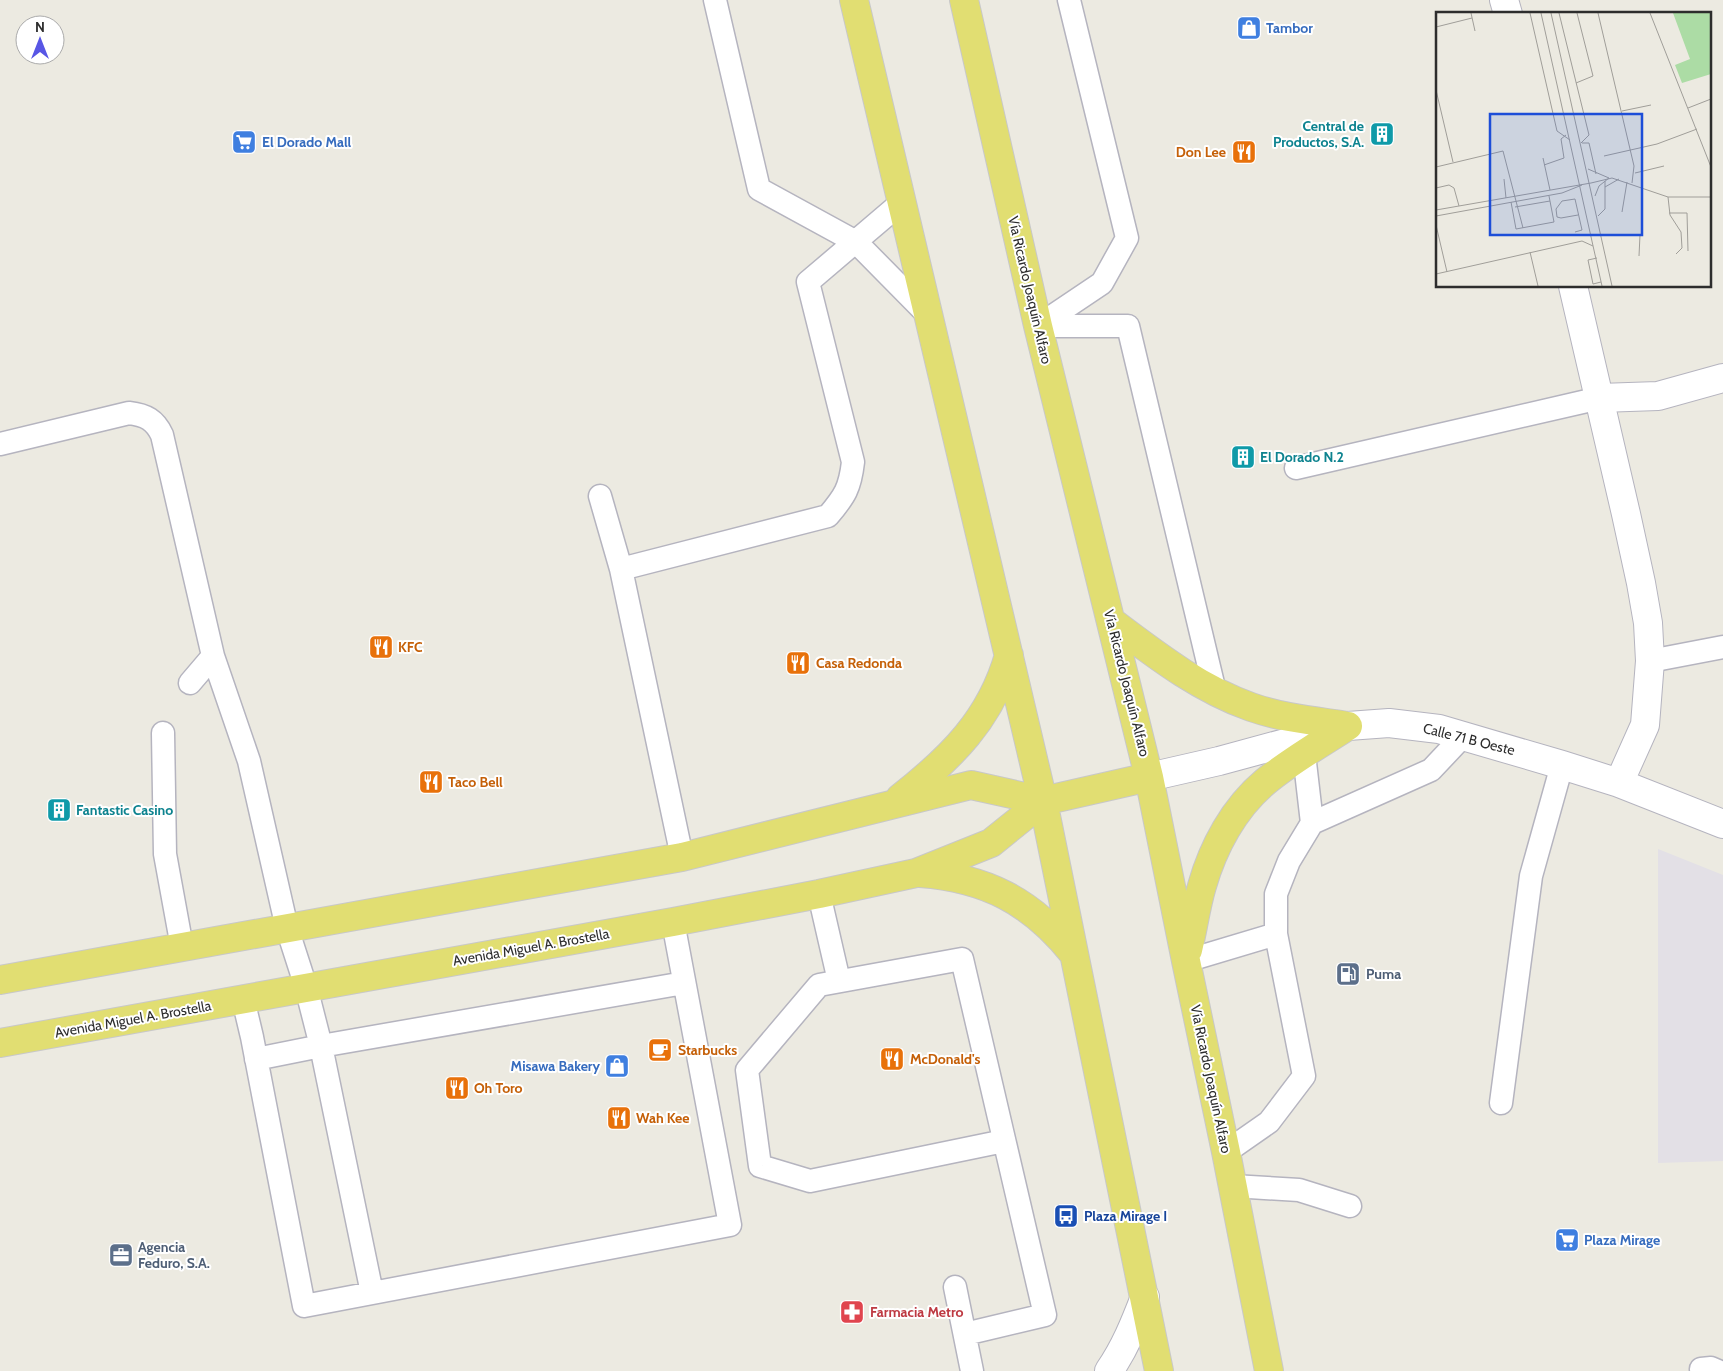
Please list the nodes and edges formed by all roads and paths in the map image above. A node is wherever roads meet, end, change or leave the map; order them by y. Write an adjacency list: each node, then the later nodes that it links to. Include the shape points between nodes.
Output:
1 (715, 0): 6 (lane, via 759,189)
2 (854, 0): 5 (main road)
3 (964, 0): 9 (main road, Vía Ricardo Joaquín Alfaro)
4 (1069, 0): 9 (lane, via 1127,238 1102,283)
5 (902, 202): 6 (lane); 8 (main road)
6 (856, 242): 8 (lane); 15 (lane, via 808,282 853,462 850,482 841,500 828,516)
7 (1573, 288): 11 (street)
8 (929, 316): 18 (main road)
9 (1038, 326): 16 (main road, Vía Ricardo Joaquín Alfaro); 22 (lane, via 1128,326)
10 (1723, 378): 11 (street, via 1658,396)
11 (1600, 398): 13 (lane); 20 (street, via 1641,583)
12 (0, 444): 19 (lane, via 129,414 140,414 157,424)
13 (1296, 468)
14 (600, 496): 15 (lane)
15 (620, 569): 34 (lane)
16 (1112, 622): 22 (main road, via 1184,675); 28 (main road, Vía Ricardo Joaquín Alfaro)
17 (1723, 647): 20 (lane)
18 (1009, 655): 30 (main road); 31 (main road, via 996,692 966,737 938,768)
19 (213, 656): 21 (lane); 38 (lane, via 249,761)
20 (1650, 660): 29 (street, via 1646,725)
21 (190, 683)
22 (1215, 692): 23 (main road, via 1274,714)
23 (1348, 726): 25 (street, Calle 71 B Oeste, via 1389,723); 26 (main road); 28 (street, Calle 71 B Oeste)
24 (163, 733): 40 (lane, via 165,854)
25 (1464, 735): 27 (street, Calle 71 B Oeste); 32 (lane, via 1431,770)
26 (1304, 754): 32 (lane); 42 (main road, via 1263,783 1248,798 1226,830 1202,886)
27 (1562, 765): 29 (street, Calle 71 B Oeste); 51 (lane, via 1531,876)
28 (1150, 777): 30 (main road, Avenida Miguel A. Brostella); 42 (main road, Vía Ricardo Joaquín Alfaro)
29 (1619, 783): 33 (street, Calle 71 B Oeste)
30 (1043, 801): 31 (main road, Avenida Miguel A. Brostella, via 971,785); 35 (main road, Avenida Miguel A. Brostella, via 991,843); 41 (main road)
31 (890, 805): 34 (main road, Avenida Miguel A. Brostella)
32 (1312, 823): 39 (lane, via 1289,861 1276,894)
33 (1723, 824)
34 (682, 857): 38 (main road, Avenida Miguel A. Brostella)
35 (916, 873): 36 (main road, Avenida Miguel A. Brostella); 41 (main road, via 970,881 1004,894 1036,914)
36 (820, 894): 37 (main road, Avenida Miguel A. Brostella); 44 (lane)
37 (673, 922): 45 (lane); 46 (main road, Avenida Miguel A. Brostella)
38 (287, 928): 40 (main road, Avenida Miguel A. Brostella); 46 (lane)
39 (1276, 934): 42 (lane); 53 (lane, via 1304,1076 1269,1122)
40 (182, 947): 43 (main road, Avenida Miguel A. Brostella)
41 (1074, 954): 58 (main road)
42 (1186, 961): 53 (main road, Vía Ricardo Joaquín Alfaro)
43 (0, 980)
44 (839, 981): 52 (lane, via 962,959); 52 (lane, via 819,985 747,1070 760,1166 810,1181)
45 (684, 984): 49 (lane); 57 (lane, via 730,1225)
46 (306, 987): 47 (main road, Avenida Miguel A. Brostella); 49 (lane)
47 (243, 999): 48 (main road, Avenida Miguel A. Brostella); 50 (lane)
48 (0, 1042)
49 (321, 1046): 50 (lane); 57 (lane)
50 (256, 1059): 57 (lane, via 304,1306)
51 (1501, 1103)
52 (1004, 1141): 59 (lane, via 1045,1315)
53 (1226, 1152): 54 (main road, Vía Ricardo Joaquín Alfaro)
54 (1233, 1186): 55 (lane, via 1299,1190); 63 (main road, Vía Ricardo Joaquín Alfaro)
55 (1350, 1206)
56 (955, 1287): 59 (lane)
57 (372, 1293)
58 (1145, 1297): 61 (street, via 1133,1328); 62 (main road)
59 (965, 1334): 60 (lane)
60 (972, 1371)
61 (1109, 1371)
62 (1159, 1371)
63 (1269, 1371)

